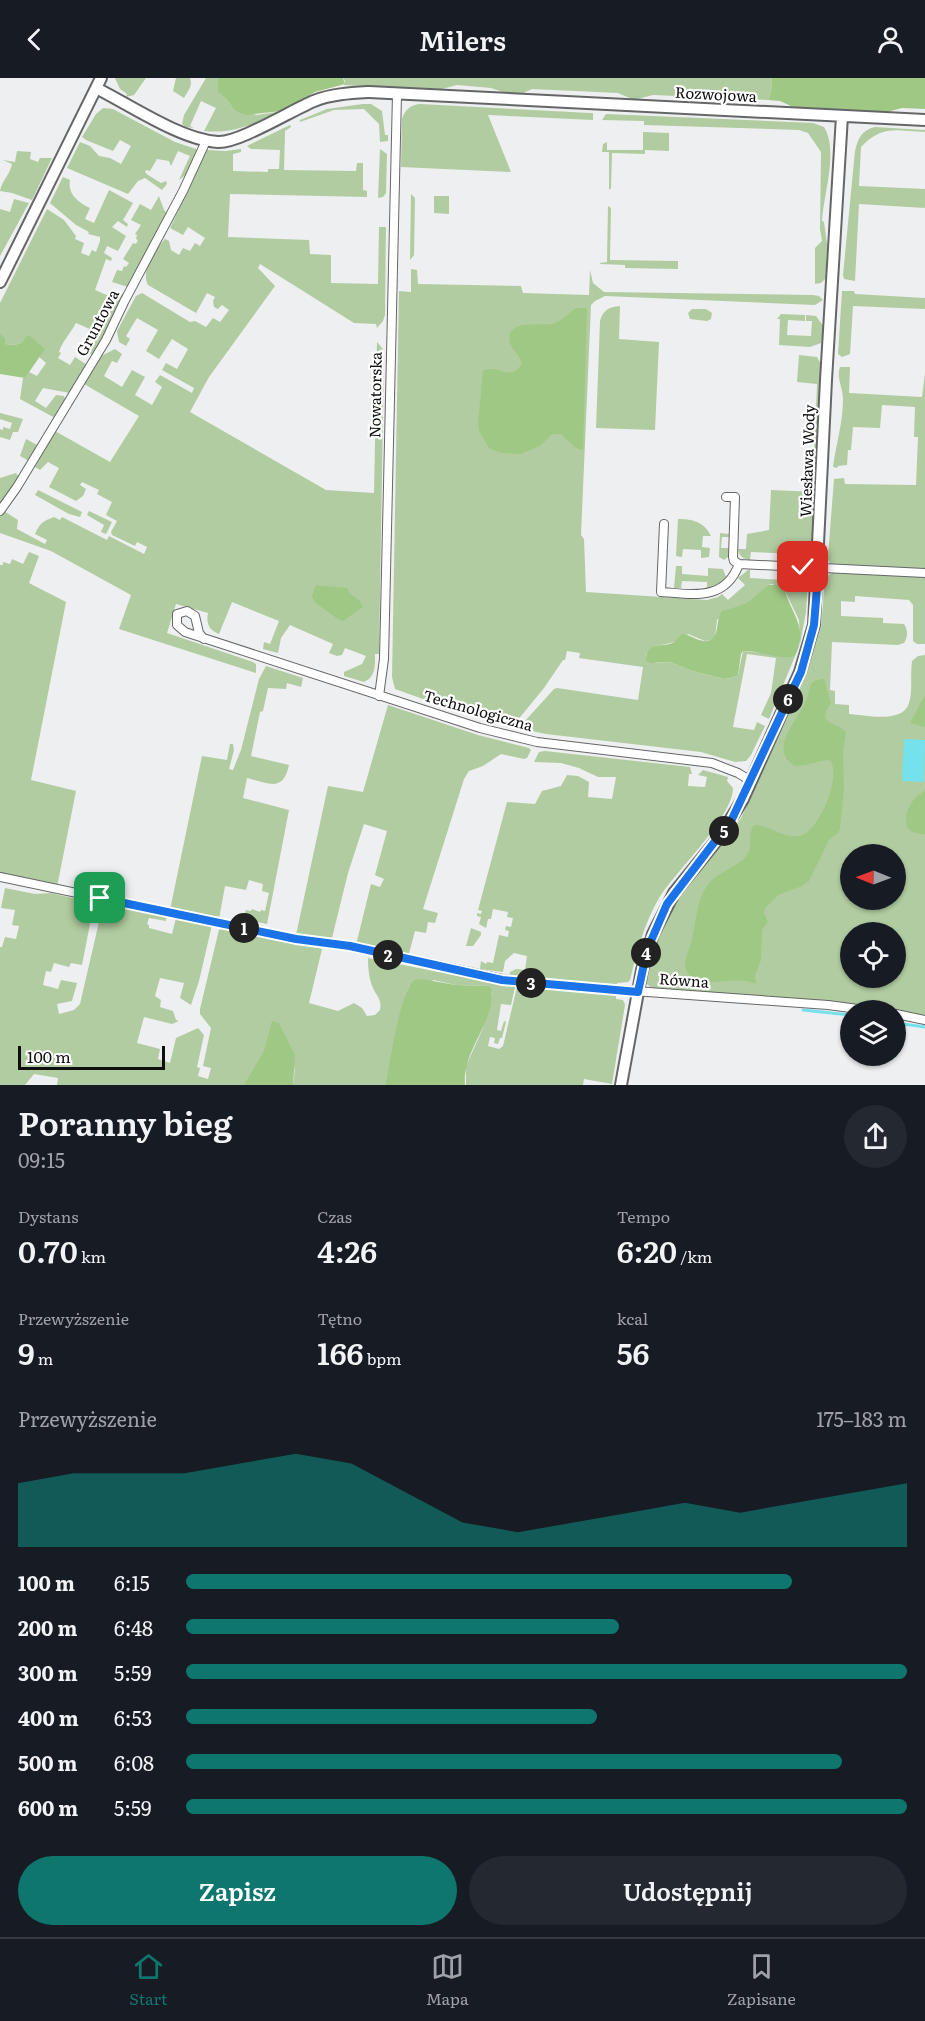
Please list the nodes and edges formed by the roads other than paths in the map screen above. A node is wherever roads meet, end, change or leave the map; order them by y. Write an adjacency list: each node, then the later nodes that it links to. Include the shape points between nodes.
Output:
1 (99, 83): 5 (street, Rozwojowa, via 173,128); 6 (street)
2 (397, 94): 3 (street, Rozwojowa); 5 (street, Rozwojowa, via 332,96 234,140); 14 (street, Nowatorska, via 384,669)
3 (842, 116): 4 (street, Rozwojowa); 11 (street, Wiesława Wody)
4 (925, 120)
5 (206, 141): 8 (street, Gruntowa, via 106,340)
6 (0, 282)
7 (726, 497): 10 (street, via 735,497 733,556)
8 (0, 511)
9 (664, 524): 10 (street, via 661,592 716,591 733,577)
10 (739, 564): 11 (street)
11 (818, 567): 12 (street); 15 (street, Wiesława Wody, via 810,644)
12 (925, 573)
13 (204, 639): 14 (street, Technologiczna)
14 (379, 696): 15 (street, Technologiczna, via 537,742 712,764 738,772)
15 (751, 781): 17 (street, Wiesława Wody, via 732,819 667,904 647,950)
16 (0, 877): 17 (street, Równa, via 502,980)
17 (638, 992): 18 (street, Równa); 21 (street, Wiesława Wody)
18 (840, 1007)
19 (906, 1016): 20 (street)
20 (925, 1020)
21 (621, 1085)

